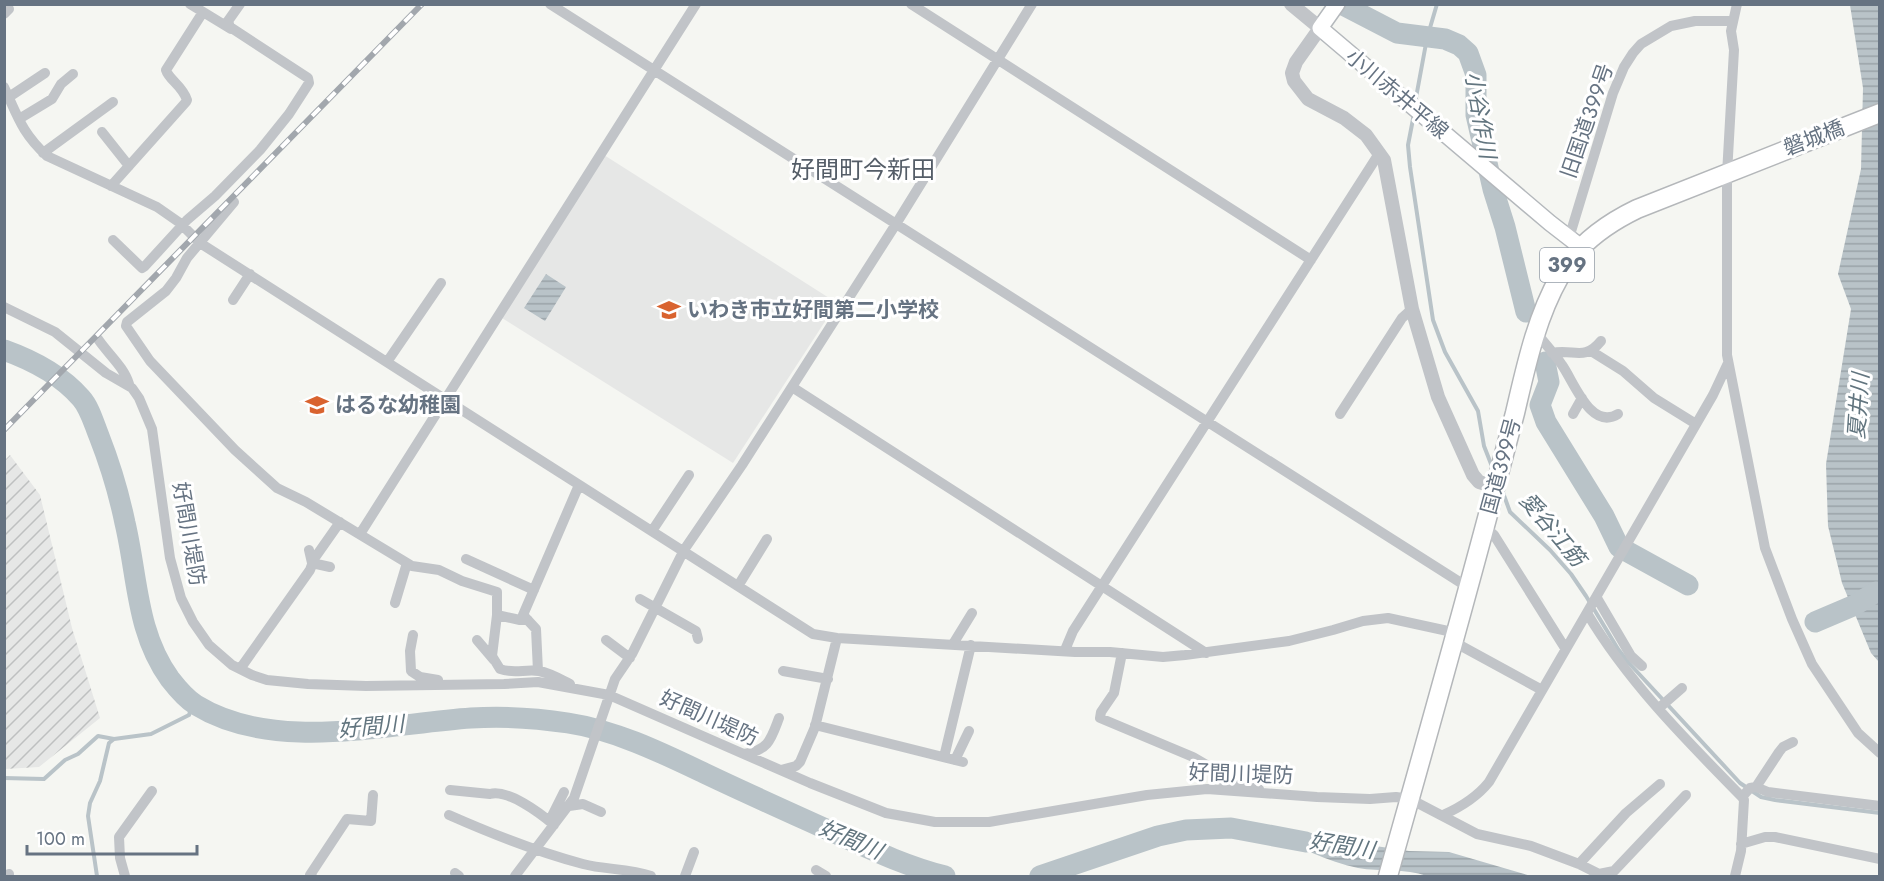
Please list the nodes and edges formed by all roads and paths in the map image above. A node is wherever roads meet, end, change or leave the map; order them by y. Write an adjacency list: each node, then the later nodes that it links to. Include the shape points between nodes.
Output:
1 (190, 4): 10 (street)
2 (240, 4): 13 (street, via 228,23)
3 (550, 4): 15 (street)
4 (696, 4): 15 (street)
5 (912, 4): 14 (street)
6 (1032, 4): 14 (street)
7 (1291, 4): 12 (street)
8 (1737, 4): 11 (street)
9 (1336, 6): 12 (main road)
10 (202, 12): 13 (street); 26 (street, via 166,70 182,87 187,100)
11 (1733, 21): 27 (street); 33 (street, 旧国道399号, via 1695,21 1671,26 1633,53 1613,93)
12 (1320, 28): 23 (street, via 1296,63 1294,81 1308,99 1354,125); 33 (main road, 小川赤井平線)
13 (231, 29): 31 (street, via 308,78 309,83 260,150)
14 (996, 60): 30 (street); 35 (street)
15 (653, 70): 30 (street); 51 (street)
16 (45, 73): 18 (street)
17 (73, 74): 21 (street, via 52,99)
18 (7, 92): 21 (street)
19 (113, 102): 24 (street)
20 (1880, 113): 25 (highway, 磐城橋 / 399)
21 (19, 119): 24 (street)
22 (102, 132): 26 (street)
23 (1380, 152): 35 (street); 40 (street, via 1387,169)
24 (43, 153): 28 (street)
25 (1749, 164): 27 (highway, 国道399号 / 399)
26 (129, 166): 28 (street)
27 (1727, 174): 33 (highway, 国道399号 / 399, via 1623,216); 47 (street)
28 (111, 186): 31 (street, via 157,207)
29 (234, 202): 34 (street)
30 (896, 224): 49 (street); 55 (street)
31 (182, 225): 32 (street, via 142,268); 34 (street)
32 (113, 240)
33 (1575, 242): 41 (highway, 国道399号 / 399)
34 (200, 243): 36 (street); 60 (street, via 160,297 126,326 150,361 277,488)
35 (1311, 260): 55 (street)
36 (250, 274): 38 (street); 46 (street)
37 (441, 283): 46 (street)
38 (233, 300)
39 (4, 307): 48 (street, via 55,332 106,373)
40 (1412, 309): 52 (street, via 1402,318); 59 (street, via 1438,397 1473,475 1479,482)
41 (1536, 332): 45 (street); 59 (highway, 国道399号 / 399)
42 (98, 339): 48 (street, 好間川堤防, via 120,366)
43 (1601, 341): 44 (street)
44 (1591, 351): 45 (street); 56 (street)
45 (1552, 353): 50 (street)
46 (387, 362): 51 (street)
47 (1728, 363): 56 (street); 112 (street, via 1765,548 1792,619 1833,698 1858,732)
48 (129, 385): 98 (street, 好間川堤防, via 152,429 170,558 181,598 208,645)
49 (792, 387): 66 (street); 72 (street)
50 (1582, 398): 53 (street); 54 (street, via 1598,416)
51 (445, 399): 58 (street); 63 (street)
52 (1340, 414)
53 (1573, 414)
54 (1618, 414)
55 (1207, 422): 72 (street); 73 (street)
56 (1696, 424): 75 (street)
57 (689, 475): 62 (street)
58 (579, 485): 62 (street); 74 (street)
59 (1496, 487): 61 (highway, 国道399号 / 399)
60 (340, 522): 63 (street); 68 (street)
61 (1485, 527): 73 (highway, 国道399号 / 399); 91 (street, via 1494,535)
62 (652, 531): 66 (street)
63 (360, 534): 69 (street)
64 (767, 539): 71 (street)
65 (309, 550): 68 (street)
66 (684, 550): 71 (street); 78 (street)
67 (466, 560): 74 (street)
68 (312, 563): 70 (street); 98 (street)
69 (407, 563): 77 (street); 81 (street, via 439,570 497,592)
70 (330, 567)
71 (738, 586): 84 (street, via 813,634)
72 (1102, 587): 92 (street); 94 (street)
73 (1469, 588): 85 (highway, 国道399号 / 399)
74 (534, 590): 82 (street, via 523,615)
75 (1597, 598): 79 (street); 97 (street, via 1631,656)
76 (640, 599): 78 (street)
77 (395, 603)
78 (656, 610): 87 (street, via 696,631); 95 (street)
79 (1588, 612): 91 (street); 107 (street, via 1619,662)
80 (972, 613): 89 (street)
81 (497, 615): 82 (street); 96 (street, via 492,656)
82 (528, 620): 99 (street, via 536,629)
83 (413, 635): 102 (street, via 411,671)
84 (837, 638): 89 (street); 101 (street)
85 (1456, 638): 94 (street, via 1388,618 1289,641); 105 (street); 127 (highway, 国道399号 / 399)
86 (477, 639): 96 (street)
87 (698, 639)
88 (606, 640): 95 (street)
89 (953, 644): 90 (street)
90 (971, 645): 92 (street); 114 (street)
91 (1565, 648): 105 (street)
92 (1065, 650): 93 (street)
93 (1122, 653): 94 (street, via 1162,657); 123 (street, via 1114,693 1100,718 1192,757 1221,780 1246,783)
94 (1206, 653)
95 (630, 658): 106 (street)
96 (497, 663): 99 (street, via 505,671)
97 (1642, 666)
98 (240, 669): 102 (street, 好間川堤防, via 267,680 308,684)
99 (538, 671): 104 (street)
100 (783, 671): 101 (street)
101 (828, 679): 109 (street)
102 (450, 685): 104 (street, 好間川堤防, via 538,682)
103 (1682, 688): 107 (street)
104 (577, 690): 106 (street, 好間川堤防)
105 (1542, 690): 132 (street, via 1482,792)
106 (609, 695): 113 (street, 好間川堤防); 128 (street)
107 (1659, 708): 126 (street)
108 (779, 718): 113 (street, via 766,745)
109 (815, 725): 114 (street); 115 (street)
110 (969, 731): 114 (street)
111 (1793, 742): 119 (street, via 1783,747)
112 (1880, 753)
113 (744, 754): 116 (street, 好間川堤防)
114 (954, 760)
115 (799, 764): 116 (street); 117 (street)
116 (781, 770): 117 (street, 好間川堤防)
117 (810, 783): 123 (street, 好間川堤防, via 886,813 967,823 1185,790)
118 (1660, 784): 138 (street, via 1626,813)
119 (1756, 787): 126 (street); 129 (street, via 1768,792)
120 (450, 790): 133 (street, via 514,798)
121 (152, 791): 141 (street, via 119,837)
122 (564, 792): 133 (street)
123 (1262, 792): 127 (street, 好間川堤防)
124 (374, 795): 142 (street, via 371,821 347,819)
125 (1686, 795): 140 (street, via 1614,871)
126 (1743, 797): 134 (street)
127 (1410, 799): 132 (street, 好間川堤防); 147 (highway, 国道399号 / 399)
128 (569, 806): 130 (street, via 583,804); 133 (street)
129 (1880, 806)
130 (601, 812)
131 (449, 815): 135 (street)
132 (1443, 815): 138 (street, 好間川堤防, via 1477,834)
133 (552, 823): 135 (street)
134 (1741, 844): 137 (street, via 1775,837); 148 (street)
135 (536, 849): 143 (street); 144 (street, via 585,865)
136 (694, 852): 145 (street)
137 (1880, 859)
138 (1579, 864): 140 (street, 好間川堤防)
139 (816, 870): 146 (street)
140 (1601, 875)
141 (125, 876)
142 (312, 876)
143 (515, 876)
144 (651, 876)
145 (685, 876)
146 (826, 876)
147 (1388, 876)
148 (1735, 876)

